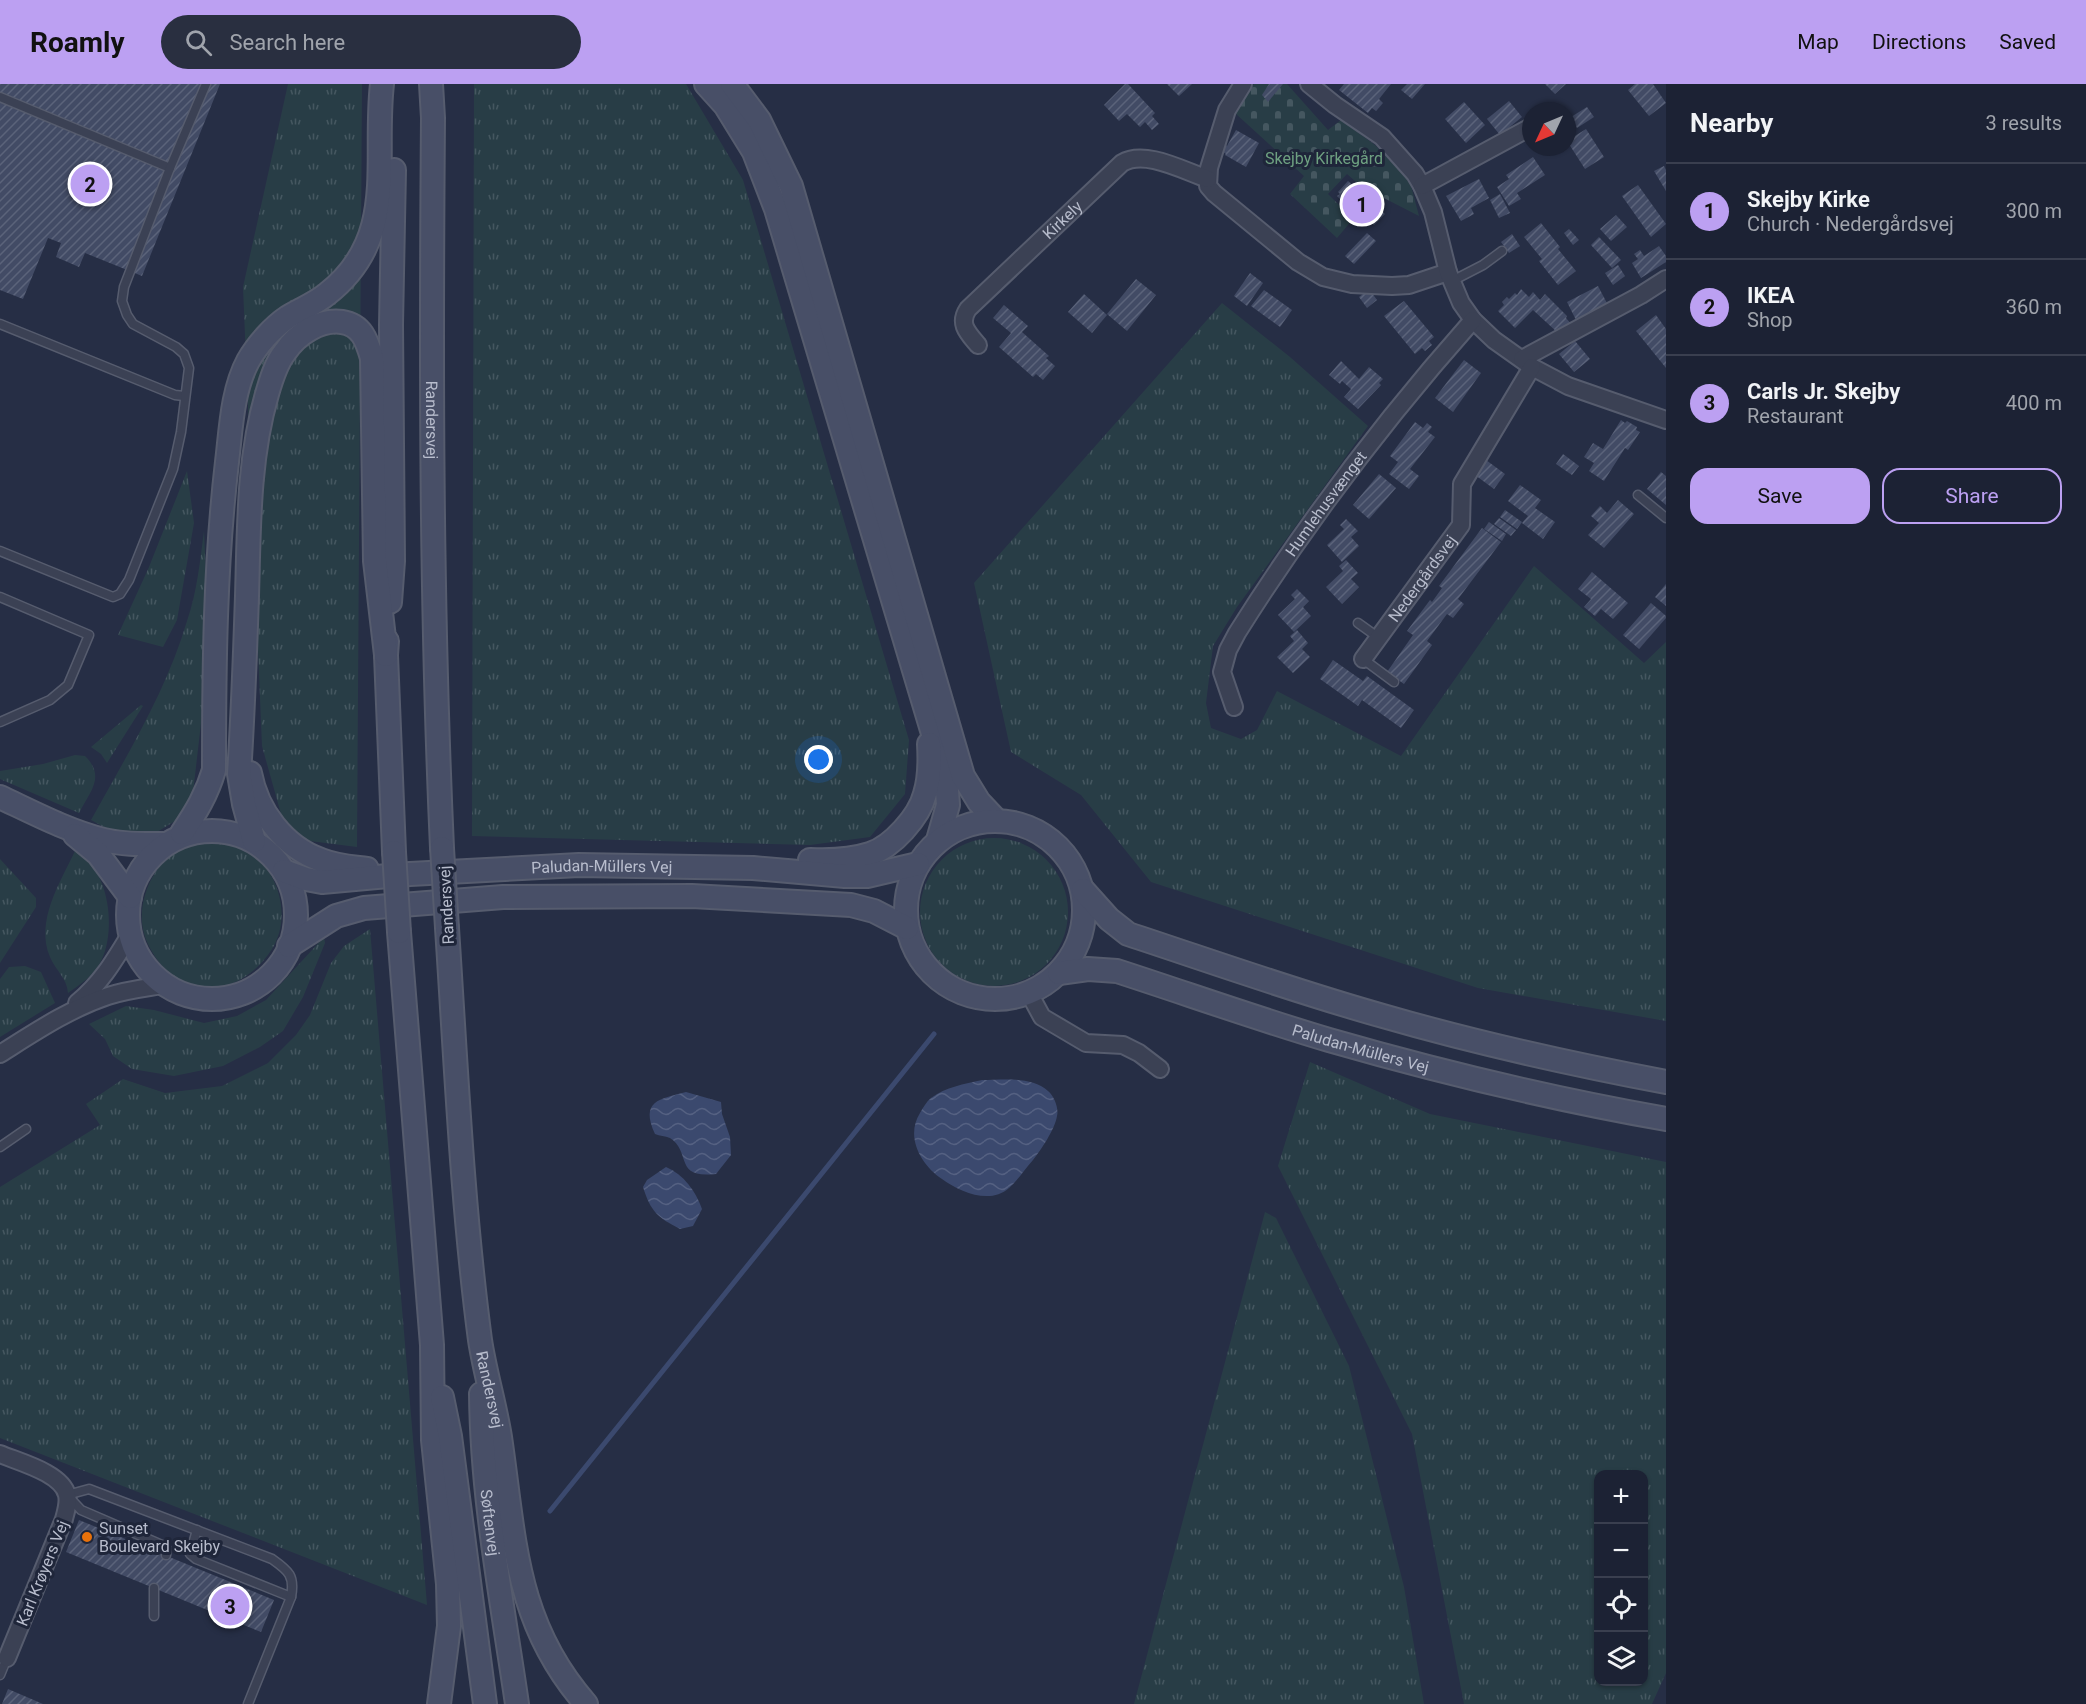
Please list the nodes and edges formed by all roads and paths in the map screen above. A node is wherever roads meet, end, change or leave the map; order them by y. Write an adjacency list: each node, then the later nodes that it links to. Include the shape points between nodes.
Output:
1 (206, 84): 13 (lane)
2 (382, 84): 41 (main road, via 372,234 361,256 335,288 286,318 265,337 249,360 234,407 223,496 214,648 214,770 201,806)
3 (396, 84): 31 (main road, via 391,326 393,561)
4 (430, 84): 11 (main road, Randersvej)
5 (438, 84): 11 (main road)
6 (706, 84): 36 (main road, via 725,105 754,152 776,209)
7 (732, 84): 39 (main road, via 759,120 791,186 963,776)
8 (1243, 84): 14 (street, via 1227,110)
9 (1309, 84): 15 (street, via 1382,137)
10 (0, 98): 13 (lane)
11 (433, 118): 63 (main road, Randersvej, bridge, via 431,437 442,848 466,1193)
12 (1522, 132): 15 (street)
13 (170, 168): 23 (lane, via 122,301 132,324 168,341 184,354 189,368)
14 (1208, 179): 17 (street, via 1214,193 1298,262 1323,277 1352,284 1392,286); 21 (street, Kirkely, via 1147,158 1122,163 968,309 963,322)
15 (1422, 186): 17 (street)
16 (1502, 251): 17 (lane, via 1483,265)
17 (1450, 276): 19 (street)
18 (1666, 279): 22 (street)
19 (1473, 320): 22 (street); 34 (street, Humlehusvænget, via 1317,513 1236,633 1222,672)
20 (0, 324): 23 (lane)
21 (978, 345)
22 (1527, 363): 24 (street, via 1578,390); 30 (street, Nedergårdsvej, via 1462,484 1461,525)
23 (184, 396): 27 (lane, via 173,468 120,594 113,597)
24 (1666, 420)
25 (1638, 495): 26 (lane)
26 (1666, 518)
27 (0, 551)
28 (0, 597): 35 (lane, via 89,634 69,685 50,700)
29 (1358, 623): 30 (lane)
30 (1379, 638): 32 (street, Nedergårdsvej)
31 (386, 655): 37 (main road, via 375,561 372,358 363,333 345,322 332,321 316,325 284,352 260,420 250,502); 64 (main road, bridge, via 399,932)
32 (1363, 659): 33 (lane)
33 (1394, 682)
34 (1234, 707)
35 (0, 722)
36 (929, 722): 42 (main road, via 946,777 948,805); 45 (main road, via 930,768 925,796 896,838 872,854 832,861 796,859)
37 (242, 727): 43 (main road, via 239,774); 47 (main road, via 252,784 274,827 289,842 307,855 337,865)
38 (0, 797): 40 (main road)
39 (996, 820): 42 (main road, via 976,822); 48 (main road, via 1022,824 1045,835 1064,852)
40 (65, 827): 41 (main road, via 126,844); 49 (main road, via 98,854)
41 (174, 839): 43 (main road, via 206,828 231,830); 49 (main road, via 146,863)
42 (938, 840): 44 (main road)
43 (254, 841): 46 (main road)
44 (918, 864): 45 (main road, Paludan-Müllers Vej, via 867,876); 50 (main road, via 908,885)
45 (753, 868): 47 (main road, Paludan-Müllers Vej, via 579,865)
46 (284, 871): 47 (main road, Paludan-Müllers Vej, via 322,882); 52 (main road, via 294,900)
47 (410, 874)
48 (1083, 890): 53 (main road, via 1083,926 1075,951); 59 (main road, via 1128,934 1291,989 1571,1064)
49 (130, 897): 51 (main road)
50 (907, 928): 52 (main road, Paludan-Müllers Vej, via 874,910 851,905 692,896 503,897 364,908 336,916); 55 (main road, via 921,960 953,989 977,998 1003,999)
51 (131, 933): 54 (main road, via 144,963); 56 (street, via 109,971)
52 (289, 946): 54 (main road, via 265,982 242,996 219,1001 191,998)
53 (1059, 973): 55 (main road); 60 (main road, Paludan-Müllers Vej, via 1117,971 1329,1040 1592,1106)
54 (163, 985): 56 (street, via 107,996)
55 (1029, 993): 58 (street, via 1042,1017 1086,1043 1123,1046)
56 (65, 1014): 57 (street)
57 (0, 1054)
58 (1160, 1069)
59 (1666, 1082)
60 (1666, 1119)
61 (26, 1129): 62 (lane)
62 (0, 1148)
63 (481, 1341): 77 (main road, Søftenvej, via 482,1439); 78 (main road, Randersvej, via 500,1437 513,1542 526,1595 556,1665)
64 (432, 1345): 75 (main road, via 433,1440 449,1626); 76 (main road, Søftenvej, via 450,1436)
65 (0, 1454): 66 (street, via 52,1476)
66 (68, 1495): 67 (lane, via 89,1489); 68 (lane, via 81,1510 162,1545 167,1549); 72 (street, Karl Krøyers Vej, via 64,1519)
67 (197, 1530): 70 (lane, via 272,1559 288,1570 294,1584); 70 (lane, via 190,1554 196,1559)
68 (166, 1555)
69 (154, 1588): 71 (lane)
70 (291, 1598): 74 (lane)
71 (154, 1616)
72 (7, 1658): 73 (lane)
73 (0, 1675)
74 (248, 1704)
75 (440, 1704)
76 (485, 1704)
77 (517, 1704)
78 (586, 1704)

